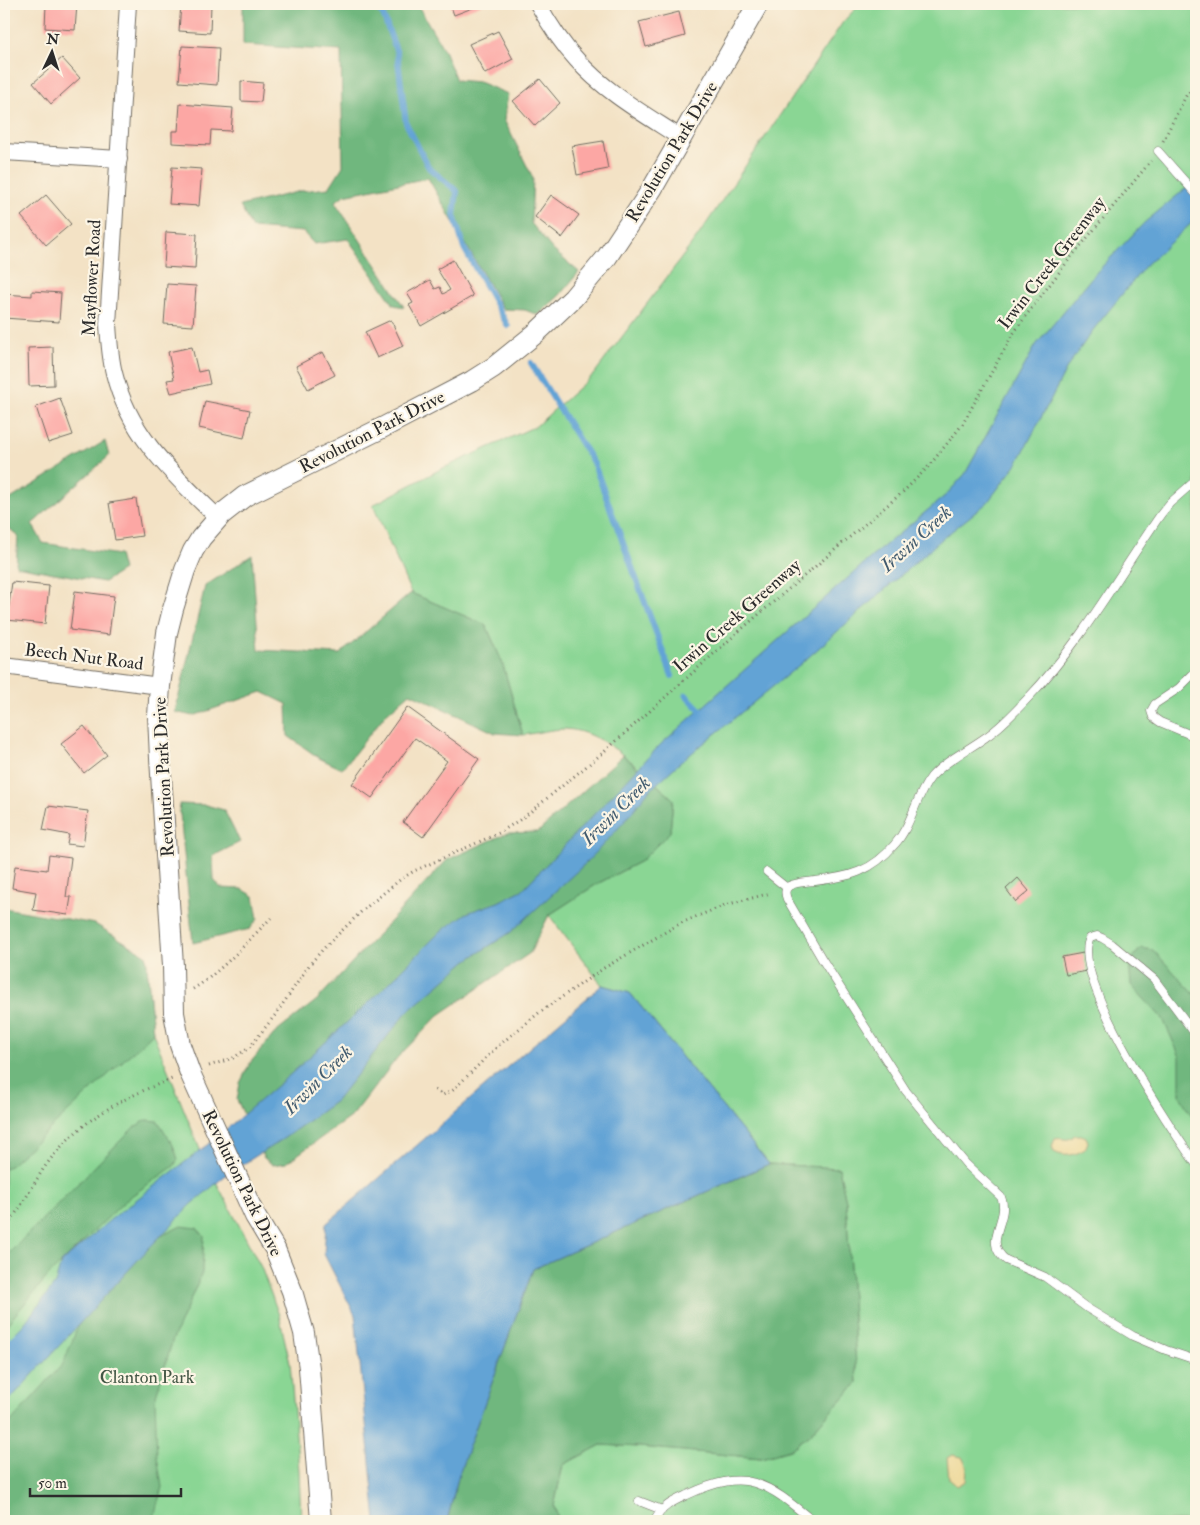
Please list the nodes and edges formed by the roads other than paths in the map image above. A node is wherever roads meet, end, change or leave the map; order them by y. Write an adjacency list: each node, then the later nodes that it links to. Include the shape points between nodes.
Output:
1 (128, 4): 7 (street, Mayflower Road)
2 (538, 4): 4 (street, via 557,35 588,71 634,108)
3 (758, 4): 4 (street, Revolution Park Drive)
4 (681, 138): 10 (street, Revolution Park Drive, via 607,257 573,298 536,334 472,381 245,496)
5 (1158, 151): 8 (lane)
6 (4, 152): 7 (street)
7 (119, 159): 10 (street, Mayflower Road, via 108,324 114,375 125,407 142,437 165,467)
8 (1196, 194)
9 (1196, 480): 16 (lane, via 1161,514 1073,643 1028,698 988,736 932,776 898,841 882,858 857,873)
10 (218, 518): 13 (street, Revolution Park Drive, via 193,550 185,570 172,608)
11 (4, 666): 13 (street, Beech Nut Road)
12 (1196, 671): 14 (lane, via 1155,704 1151,711 1156,720)
13 (160, 686): 22 (street, Revolution Park Drive, via 158,716 174,1013 180,1045 210,1119 255,1216 275,1249 292,1291 304,1333 309,1368)
14 (1196, 737)
15 (767, 872): 16 (lane)
16 (787, 888): 19 (lane, via 786,895 792,909 906,1091 966,1164 1003,1201 996,1240 1000,1256 1045,1278 1133,1336)
17 (1196, 1035): 18 (lane, via 1148,975 1112,944 1097,936 1090,938 1087,954 1096,989 1132,1066)
18 (1196, 1164)
19 (1196, 1360)
20 (638, 1501): 21 (lane)
21 (662, 1510): 23 (lane); 24 (lane, via 716,1483 750,1480 771,1489)
22 (321, 1521)
23 (655, 1521)
24 (813, 1521)

